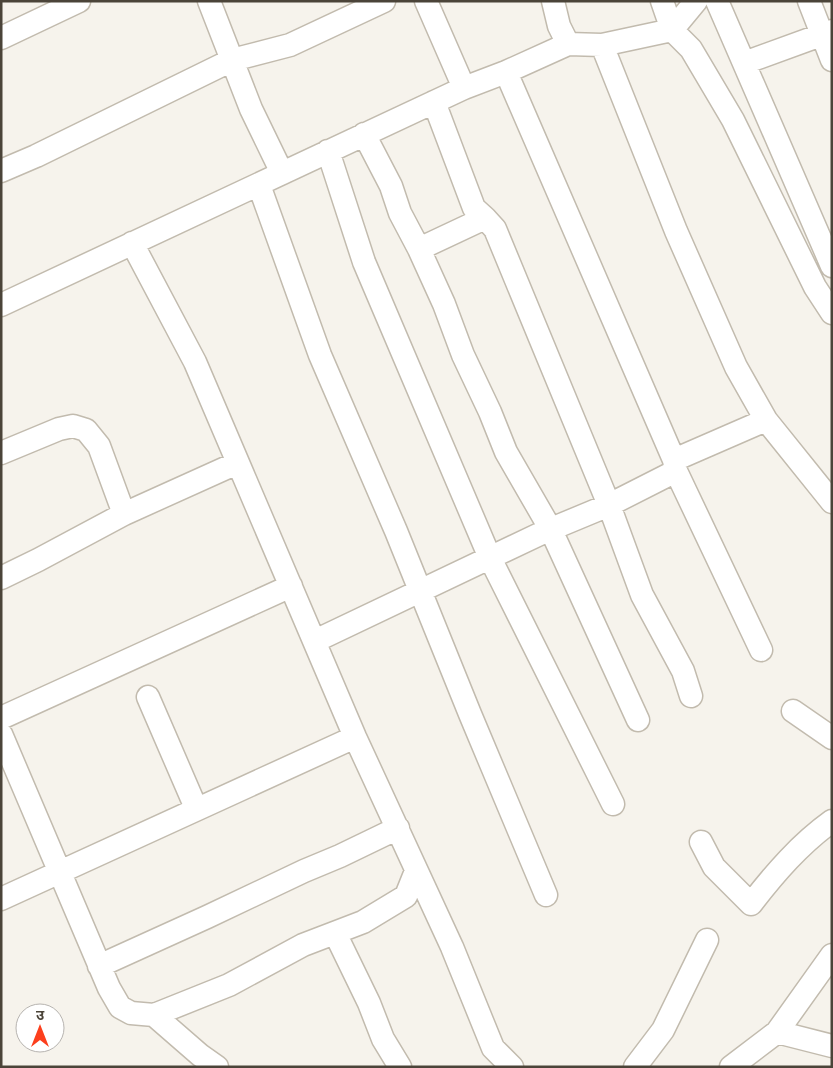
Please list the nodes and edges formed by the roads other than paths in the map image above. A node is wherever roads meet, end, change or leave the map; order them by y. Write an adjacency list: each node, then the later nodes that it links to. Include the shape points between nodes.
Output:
1 (79, 1): 12 (street)
2 (209, 1): 15 (street)
3 (384, 1): 15 (street, via 290,45)
4 (426, 1): 19 (street)
5 (553, 1): 13 (street, via 559,26)
6 (662, 1): 10 (street)
7 (696, 1): 10 (street)
8 (717, 1): 17 (street)
9 (809, 1): 11 (street)
10 (672, 30): 14 (street); 31 (street, via 691,48 733,120 815,287)
11 (826, 33): 16 (street); 17 (street)
12 (1, 38)
13 (568, 44): 14 (street); 18 (street)
14 (602, 45): 32 (street, via 704,296 736,368)
15 (232, 60): 23 (street); 24 (street)
16 (832, 60)
17 (744, 63): 29 (street)
18 (506, 72): 19 (street); 35 (street)
19 (464, 88): 20 (street)
20 (434, 102): 21 (street); 26 (street, via 474,208)
21 (364, 134): 22 (street); 28 (street)
22 (328, 151): 24 (street); 40 (street, via 364,262)
23 (1, 171)
24 (282, 173): 25 (street)
25 (259, 184): 27 (street); 43 (street, via 320,355)
26 (485, 218): 28 (street); 37 (street, via 496,229)
27 (132, 243): 30 (street); 34 (street, via 194,362)
28 (419, 249): 39 (street, via 506,452)
29 (832, 266)
30 (1, 305)
31 (832, 313)
32 (766, 420): 35 (street); 36 (street)
33 (1, 453): 38 (street, via 59,428 73,426 86,430 99,446)
34 (237, 463): 38 (street); 42 (street)
35 (675, 466): 37 (street); 45 (street)
36 (832, 502)
37 (609, 505): 39 (street); 46 (street, via 642,595 683,670)
38 (124, 514): 41 (street)
39 (551, 530): 40 (street); 50 (street)
40 (490, 558): 43 (street); 54 (street)
41 (1, 578)
42 (291, 586): 44 (street); 49 (street)
43 (420, 591): 44 (street); 61 (street)
44 (315, 641): 52 (street)
45 (762, 650)
46 (691, 696)
47 (148, 697): 55 (street)
48 (793, 711): 53 (street)
49 (1, 718)
50 (638, 720)
51 (1, 734): 60 (street)
52 (355, 736): 55 (street); 57 (street)
53 (832, 738)
54 (613, 804)
55 (196, 808): 60 (street)
56 (832, 821): 58 (street, via 807,840 750,904 714,867)
57 (398, 828): 59 (street); 66 (street)
58 (701, 842)
59 (416, 871): 63 (street, via 406,896 363,922); 72 (street, via 452,948 492,1048)
60 (60, 872): 62 (street); 66 (street)
61 (546, 895)
62 (1, 899)
63 (335, 933): 67 (street, via 303,945 229,986); 71 (street, via 383,1039)
64 (707, 940): 73 (street, via 663,1030)
65 (831, 958): 68 (street)
66 (99, 966): 67 (street, via 120,1007)
67 (154, 1015): 70 (street)
68 (777, 1032): 69 (street); 74 (street)
69 (832, 1046)
70 (217, 1067)
71 (400, 1067)
72 (512, 1067)
73 (636, 1067)
74 (731, 1067)

